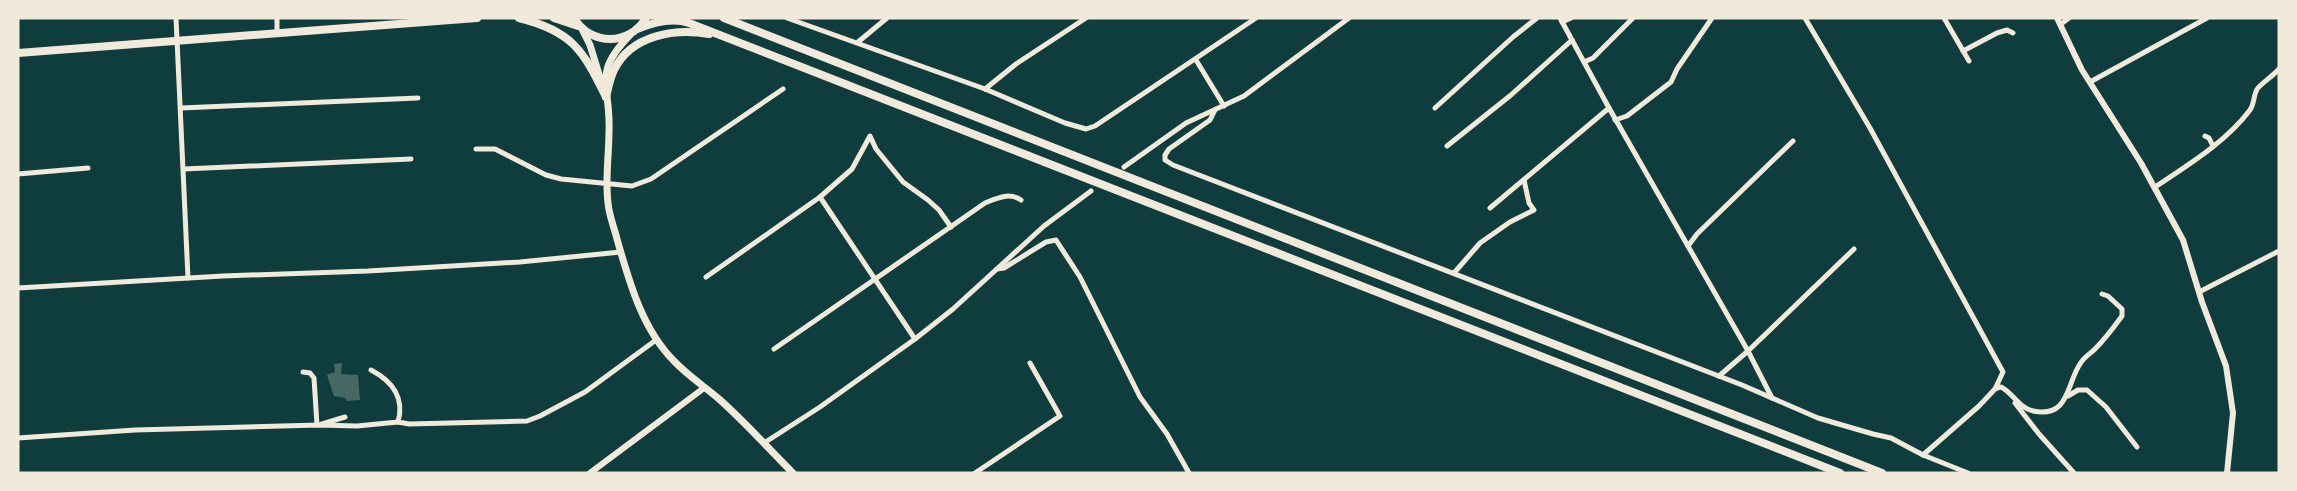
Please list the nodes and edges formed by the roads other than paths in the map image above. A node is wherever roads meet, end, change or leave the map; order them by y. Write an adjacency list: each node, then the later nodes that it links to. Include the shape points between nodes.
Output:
1 (176, 18): 31 (street)
2 (277, 18): 28 (street)
3 (477, 18): 28 (main road)
4 (519, 18): 43 (main road, via 546,26 569,40 589,62)
5 (554, 18): 26 (main road)
6 (574, 18): 26 (main road)
7 (646, 18): 27 (main road)
8 (724, 18): 106 (highway)
9 (787, 18): 33 (street)
10 (874, 18): 25 (street)
11 (887, 18): 25 (street)
12 (1086, 18): 42 (street)
13 (1256, 18): 36 (street)
14 (1349, 18): 45 (street, via 1287,66)
15 (1537, 18): 47 (street)
16 (1571, 18): 23 (street)
17 (1633, 18): 38 (street, via 1593,58)
18 (1712, 18): 50 (street, via 1671,82)
19 (1805, 18): 90 (street, via 1870,128 2003,372)
20 (1944, 18): 34 (street)
21 (2069, 18): 24 (street)
22 (2207, 18): 40 (street)
23 (1561, 20): 32 (street)
24 (2059, 21): 40 (street)
25 (879, 24): 33 (street)
26 (581, 27): 27 (main road, via 602,39 622,38); 43 (main road)
27 (634, 31): 30 (highway, via 660,21 683,21); 43 (main road, via 608,62)
28 (277, 32): 31 (main road)
29 (2013, 33): 34 (street, via 1997,33)
30 (726, 38): 43 (highway, via 677,31 655,36 617,65); 105 (highway)
31 (177, 40): 35 (main road); 46 (street)
32 (1572, 40): 38 (street); 53 (street)
33 (858, 42): 42 (street)
34 (1963, 51): 37 (street)
35 (18, 53)
36 (1196, 60): 42 (street, via 1086,129); 45 (street)
37 (1969, 61)
38 (1584, 62): 48 (street)
39 (2279, 69): 54 (street, via 2258,88 2252,109)
40 (2090, 82): 63 (street)
41 (783, 89): 62 (street, via 651,179 632,186)
42 (985, 89)
43 (606, 97): 62 (main road)
44 (418, 98): 46 (street)
45 (1224, 106): 49 (street)
46 (181, 108): 59 (street)
47 (1435, 108)
48 (1609, 108): 50 (street); 61 (street)
49 (1215, 110): 57 (street, via 1186,123); 74 (street, via 1210,120 1169,149 1165,160)
50 (1616, 120): 69 (street)
51 (2205, 136): 54 (street)
52 (1793, 141): 69 (street)
53 (1447, 146)
54 (2213, 146): 63 (street)
55 (476, 149): 62 (street, via 495,149 546,175)
56 (411, 159): 59 (street)
57 (1124, 167)
58 (88, 168): 60 (street)
59 (184, 169): 76 (street)
60 (18, 174)
61 (1524, 180): 67 (street); 74 (street, via 1528,203 1534,210 1480,243)
62 (606, 184): 72 (main road, via 608,207)
63 (2155, 187): 79 (street, via 2183,240)
64 (1091, 191): 73 (street, via 1044,226)
65 (820, 197): 68 (street, via 852,169 870,136 903,182 933,205); 75 (street); 77 (street)
66 (1021, 200): 68 (street, via 1000,196)
67 (1490, 208)
68 (951, 227): 77 (street)
69 (1688, 246): 84 (street)
70 (1854, 249): 84 (street)
71 (2279, 251): 79 (street)
72 (621, 252): 76 (street, via 368,272); 82 (main road, via 642,313)
73 (997, 269): 81 (street); 104 (street, via 1056,240 1080,277 1140,397)
74 (1454, 273): 88 (street)
75 (706, 277)
76 (188, 278): 78 (street)
77 (874, 280): 81 (street); 83 (street)
78 (18, 288)
79 (2199, 292): 109 (street, via 2222,353 2229,385 2233,413)
80 (2102, 294): 92 (street, via 2122,309 2122,316 2080,363)
81 (915, 339): 98 (street)
82 (656, 340): 89 (main road); 95 (street, via 585,392 527,421)
83 (774, 349)
84 (1748, 351): 88 (street); 93 (street)
85 (1030, 363): 103 (street, via 1059,416)
86 (371, 370): 95 (street, via 398,394)
87 (303, 372): 96 (street, via 314,378)
88 (1719, 376): 93 (street)
89 (704, 388): 98 (main road); 101 (street)
90 (1995, 389): 91 (street, via 2001,387); 100 (street)
91 (2012, 396): 92 (street, via 2025,408 2040,412 2053,410); 108 (street)
92 (2067, 397): 99 (street, via 2087,390 2106,407)
93 (1772, 398): 100 (street, via 1818,418 1892,438)
94 (345, 417): 96 (street)
95 (398, 423): 96 (street)
96 (319, 425): 97 (street)
97 (18, 438)
98 (764, 443): 102 (main road)
99 (2137, 447)
100 (1923, 454): 107 (street)
101 (590, 473)
102 (793, 473)
103 (975, 473)
104 (1189, 473)
105 (1840, 473)
106 (1882, 473)
107 (1968, 473)
108 (2074, 473)
109 (2227, 473)

